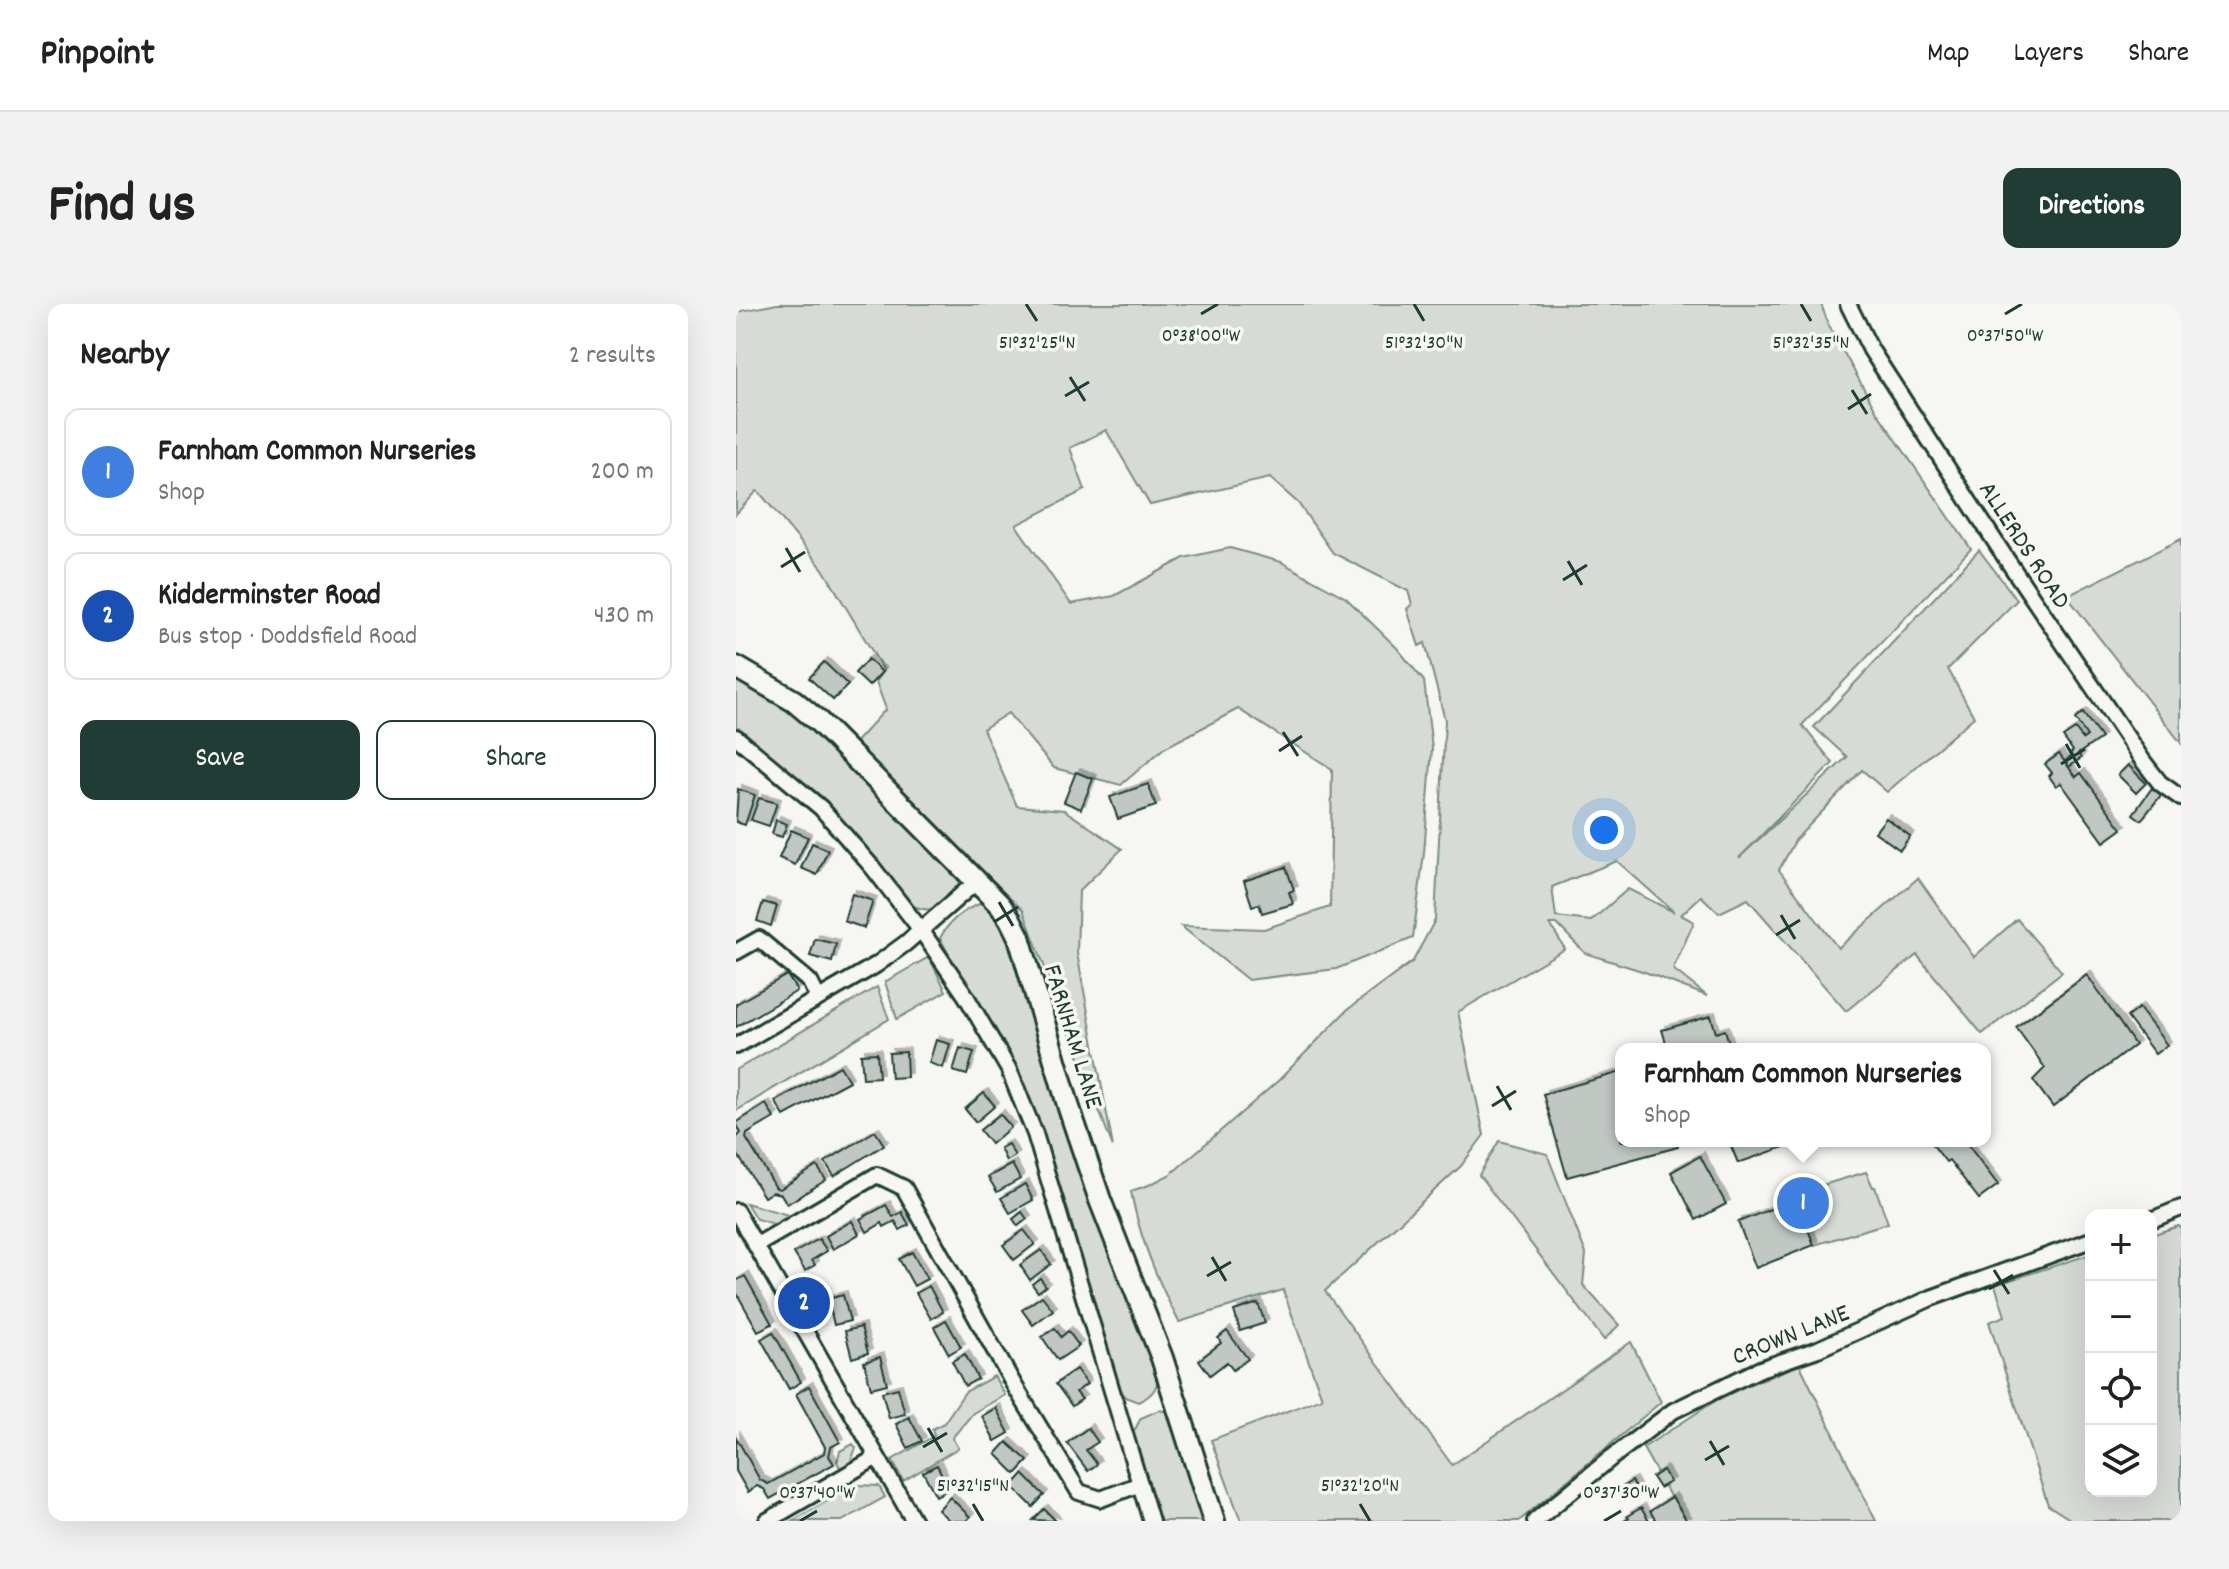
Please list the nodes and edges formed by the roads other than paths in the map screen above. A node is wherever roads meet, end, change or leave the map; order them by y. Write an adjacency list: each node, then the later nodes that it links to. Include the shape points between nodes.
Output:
1 (1848, 304): 4 (street, ALLERDS ROAD, via 1871,350 2007,560 2143,761)
2 (736, 667): 5 (street, FARNHAM LANE, via 819,722)
3 (736, 737): 6 (street, via 821,808)
4 (2181, 798)
5 (977, 881): 6 (street); 20 (street, FARNHAM LANE, via 1019,937 1069,1108 1162,1358)
6 (921, 930): 8 (street, via 876,965); 16 (street, via 1009,1070 1030,1121)
7 (736, 952): 8 (street, via 759,939 810,982)
8 (818, 998): 9 (street)
9 (736, 1046)
10 (2181, 1208): 12 (street)
11 (736, 1211): 14 (street)
12 (2157, 1218)
13 (2085, 1242): 21 (street, CROWN LANE, via 1931,1298 1673,1411)
14 (757, 1245): 15 (street); 16 (street, via 877,1175 904,1188 1079,1492 1101,1499)
15 (877, 1457): 17 (street); 18 (street)
16 (1140, 1484): 19 (street)
17 (767, 1521)
18 (914, 1521)
19 (1151, 1521)
20 (1214, 1521)
21 (1535, 1521)

